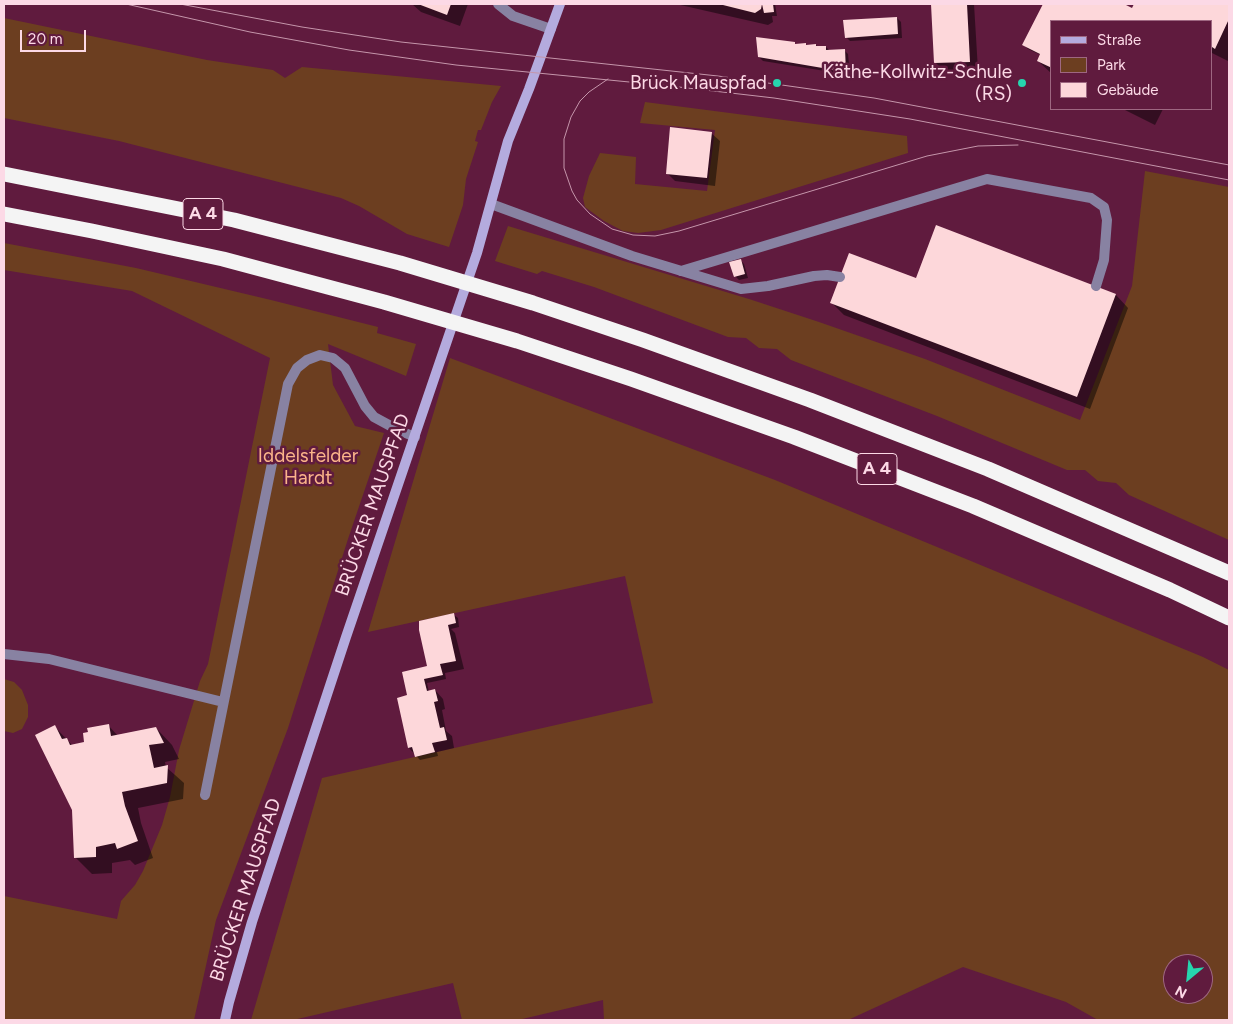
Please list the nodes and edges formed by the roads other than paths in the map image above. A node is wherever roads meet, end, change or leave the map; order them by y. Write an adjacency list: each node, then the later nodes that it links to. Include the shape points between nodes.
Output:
1 (498, 4): 3 (lane, via 513,16)
2 (560, 4): 3 (main road, BRÜCKER MAUSPFAD)
3 (551, 29): 5 (main road, BRÜCKER MAUSPFAD, via 508,142)
4 (4, 174): 11 (highway, A 4, via 234,220 400,263 533,303 828,407 988,469)
5 (491, 204): 7 (lane); 10 (main road, BRÜCKER MAUSPFAD)
6 (4, 214): 12 (highway, A 4, via 223,259 384,302 631,378 973,506)
7 (681, 271): 8 (lane, via 741,289 814,276); 9 (lane, via 987,179 1091,198 1104,206 1107,220 1105,250)
8 (840, 277)
9 (1096, 286)
10 (415, 437): 14 (lane, via 374,417 345,368 332,358 320,355 297,368 288,384); 16 (main road, BRÜCKER MAUSPFAD, via 255,912)
11 (1229, 573)
12 (1229, 618)
13 (4, 654): 14 (lane, via 49,659)
14 (223, 702): 15 (lane)
15 (205, 795)
16 (226, 1020)

